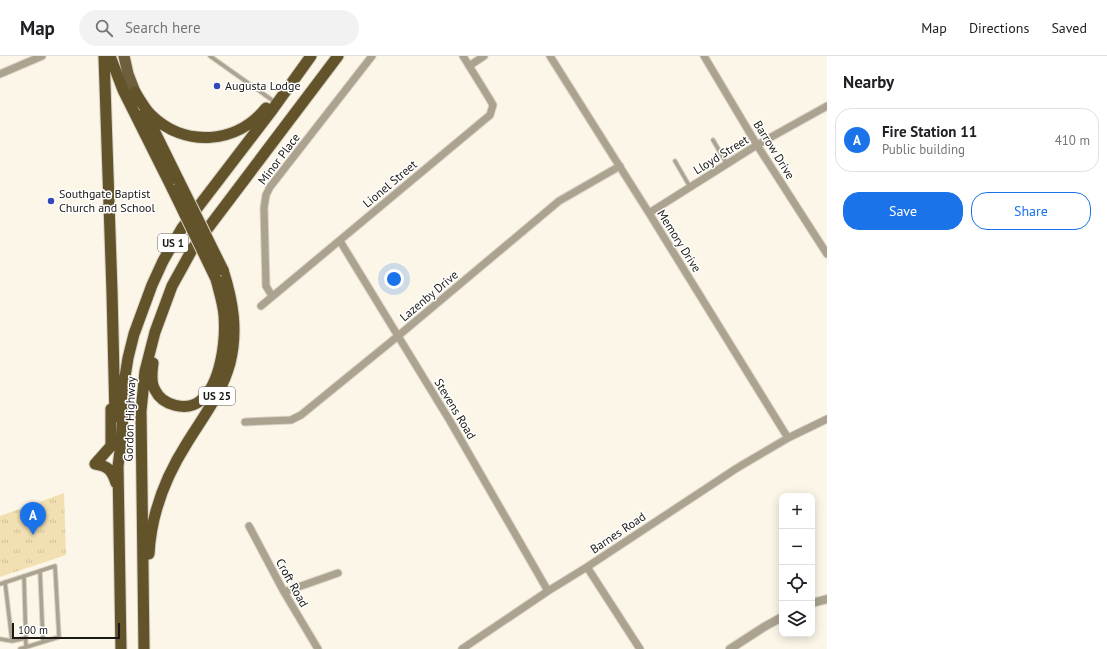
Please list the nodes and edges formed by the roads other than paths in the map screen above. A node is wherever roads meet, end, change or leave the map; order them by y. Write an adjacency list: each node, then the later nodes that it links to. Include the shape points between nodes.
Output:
1 (42, 56): 15 (street)
2 (104, 56): 33 (highway)
3 (110, 56): 24 (highway, via 124,90)
4 (124, 56): 16 (main road, US 25)
5 (210, 56): 17 (lane)
6 (304, 56): 17 (highway)
7 (311, 56): 37 (highway, Gordon Highway / US 1, via 182,228 157,273 142,309 128,358)
8 (338, 56): 29 (highway, Gordon Highway / US 1, via 197,242)
9 (372, 56): 30 (street, Minor Place, via 266,195 266,286)
10 (463, 56): 14 (street, Lionel Street)
11 (484, 56): 14 (street)
12 (550, 56): 23 (street, Memory Drive)
13 (704, 56): 20 (street, Barrow Drive)
14 (468, 66): 27 (street, Lionel Street, via 491,102 493,108 490,115)
15 (0, 74)
16 (135, 92): 17 (highway, via 150,114 160,122 177,132 199,138 213,138 239,131 258,118); 24 (highway, US 25)
17 (272, 100)
18 (827, 106): 20 (street, Lloyd Street)
19 (713, 140): 22 (lane)
20 (757, 145): 22 (street, Lloyd Street); 28 (street, Barrow Drive)
21 (675, 161): 25 (lane)
22 (727, 164): 25 (street, Lloyd Street)
23 (620, 166): 26 (street, Memory Drive); 32 (street, Lazenby Drive, via 559,201)
24 (176, 186): 29 (highway, bridge, via 216,279 224,317 222,350 216,375 205,396 189,406 164,401 153,385 152,368 155,352); 59 (highway, US 25, bridge, via 223,270 234,314 234,334 226,374 218,394 173,468 156,511 150,545)
25 (690, 187): 26 (street, Lloyd Street)
26 (649, 213): 36 (street, Memory Drive)
27 (340, 241): 30 (street, Lionel Street); 32 (street, Stevens Road)
28 (827, 254)
29 (172, 286): 58 (highway, Gordon Highway / US 1, via 151,344 142,398)
30 (272, 296): 31 (street, Lionel Street)
31 (261, 306)
32 (398, 336): 35 (street, Lazenby Drive, via 301,415 291,420); 46 (street, Stevens Road)
33 (114, 373): 37 (highway); 38 (highway, via 111,394 111,446 95,464 112,471)
34 (827, 419): 36 (street, Barnes Road)
35 (245, 422)
36 (788, 438): 40 (street, Barnes Road, via 736,468)
37 (118, 466): 38 (highway, Gordon Highway / US 1)
38 (119, 492): 57 (highway, Gordon Highway / US 1)
39 (249, 526): 47 (street, Croft Road)
40 (587, 567): 46 (street, Barnes Road); 62 (street)
41 (40, 571): 43 (lane); 54 (lane); 54 (lane, via 55,566 59,637)
42 (338, 573): 47 (street)
43 (24, 576): 44 (lane); 51 (lane)
44 (5, 582): 45 (lane); 53 (lane)
45 (0, 584)
46 (548, 591): 61 (street, Barnes Road)
47 (284, 592): 60 (street, Croft Road)
48 (827, 599): 49 (street)
49 (815, 602)
50 (779, 619): 63 (street)
51 (26, 638): 53 (lane); 55 (lane)
52 (0, 639): 53 (lane)
53 (12, 642)
54 (43, 642): 55 (lane)
55 (26, 648): 56 (lane)
56 (20, 649)
57 (121, 649)
58 (144, 649)
59 (150, 649)
60 (318, 649)
61 (462, 649)
62 (640, 649)
63 (730, 649)

